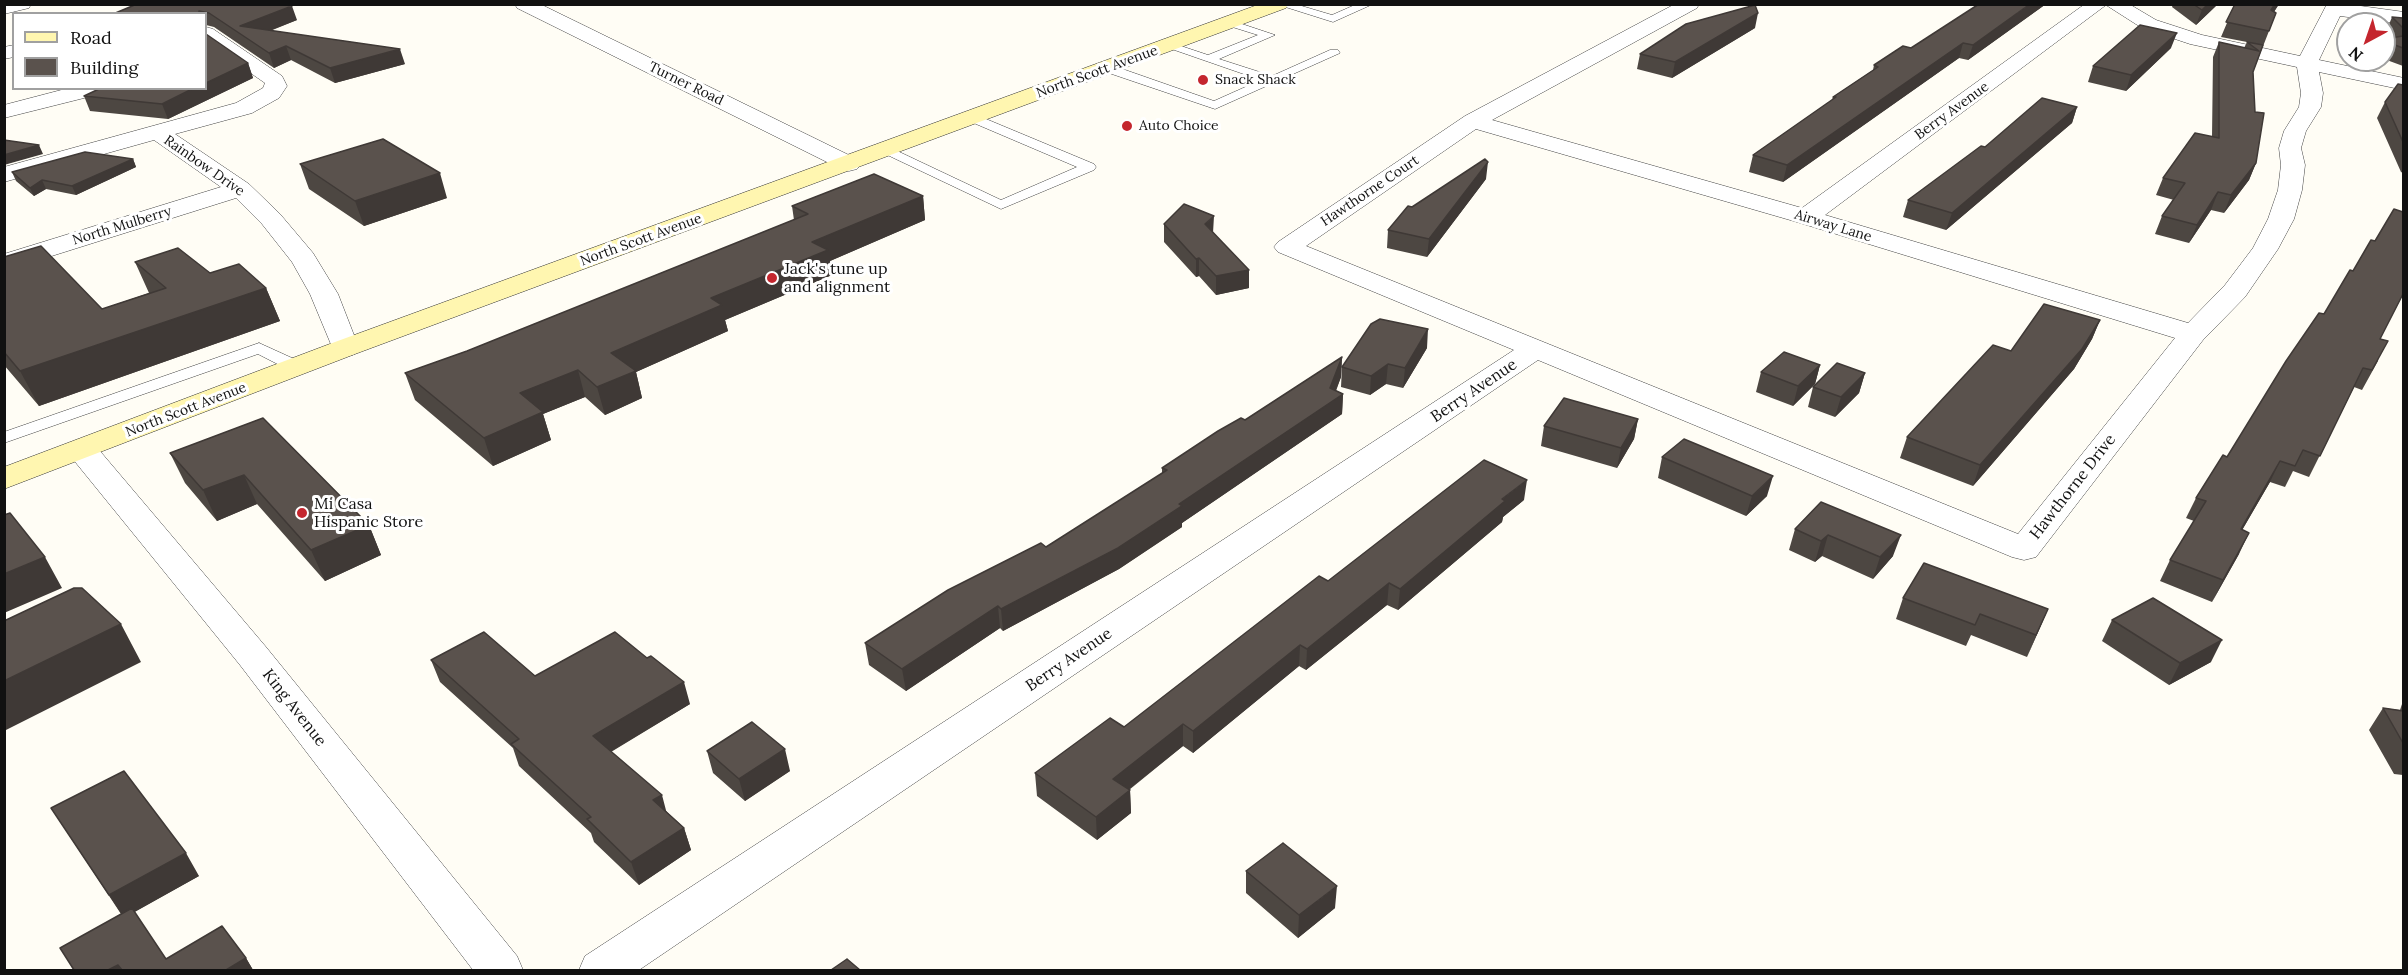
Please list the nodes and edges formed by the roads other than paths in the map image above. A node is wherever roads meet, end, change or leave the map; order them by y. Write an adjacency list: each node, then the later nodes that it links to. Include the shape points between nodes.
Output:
1 (22, 4): 9 (street)
2 (524, 4): 28 (street, Turner Road)
3 (1280, 4): 4 (lane, via 1333,19); 11 (main road, North Scott Avenue)
4 (1368, 4)
5 (1690, 4): 25 (street, Hawthorne Court)
6 (2098, 4): 31 (street, Berry Avenue)
7 (2115, 4): 18 (street, via 2149,24 2197,40)
8 (2335, 7): 10 (street); 18 (street)
9 (4, 8)
10 (2403, 18)
11 (1230, 23): 13 (main road, North Scott Avenue); 16 (lane, via 1269,35)
12 (207, 34): 14 (street, Rainbow Drive)
13 (1169, 46): 16 (lane); 19 (main road, North Scott Avenue)
14 (235, 53): 17 (street); 26 (street, Rainbow Drive, via 275,80 272,93 244,108)
15 (1334, 53): 20 (lane)
16 (1208, 59): 20 (lane)
17 (207, 60)
18 (2307, 63): 21 (street); 33 (street, Hawthorne Drive, via 2310,106 2290,148 2290,190 2281,219 2235,291)
19 (1107, 68): 20 (lane, via 1215,105); 24 (main road, North Scott Avenue)
20 (1272, 80)
21 (2403, 84)
22 (88, 90): 23 (street)
23 (4, 112)
24 (974, 118): 27 (main road, North Scott Avenue); 27 (lane, via 1089,167 1001,205)
25 (1473, 121): 31 (street, Airway Lane); 35 (street, Hawthorne Court, via 1287,248)
26 (158, 133): 29 (street, Rainbow Drive); 30 (street, Rainbow Drive)
27 (886, 151): 28 (main road, North Scott Avenue)
28 (849, 164): 34 (main road, North Scott Avenue)
29 (4, 175)
30 (240, 189): 32 (street, North Mulberry); 34 (street, Rainbow Drive, via 304,259 324,294)
31 (1806, 217): 33 (street, Airway Lane)
32 (4, 263)
33 (2193, 334): 35 (street, Hawthorne Drive, via 2024,549)
34 (345, 348): 36 (main road, North Scott Avenue)
35 (1536, 349): 41 (street, Berry Avenue)
36 (297, 367): 37 (lane, via 260,348); 38 (main road, North Scott Avenue)
37 (4, 438)
38 (83, 451): 39 (main road, North Scott Avenue); 40 (street, King Avenue, via 253,656)
39 (4, 479)
40 (500, 970)
41 (602, 970)

